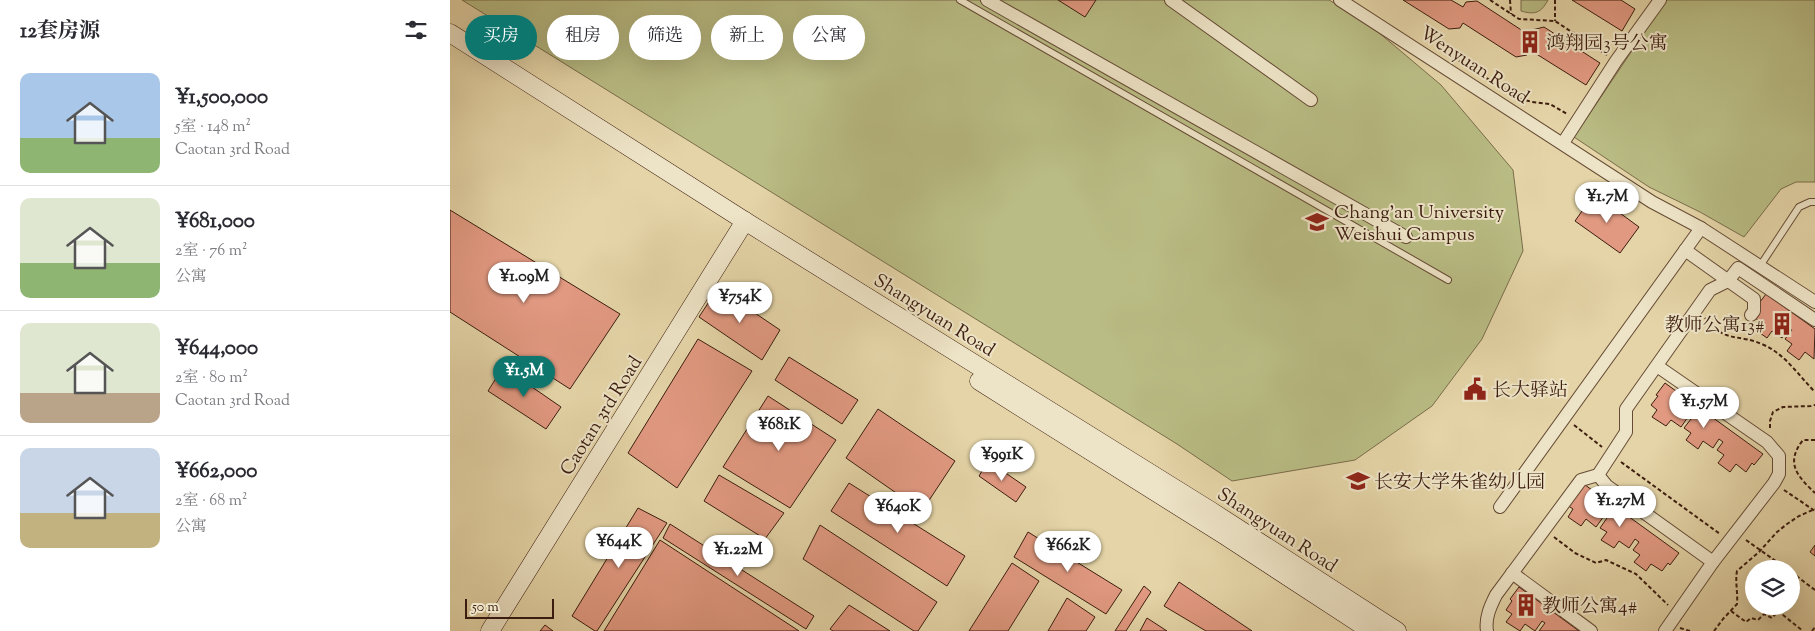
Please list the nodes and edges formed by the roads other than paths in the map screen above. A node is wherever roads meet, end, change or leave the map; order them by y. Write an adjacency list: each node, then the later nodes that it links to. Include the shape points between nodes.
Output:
1 (960, 0): 17 (lane)
2 (987, 0): 14 (street)
3 (1171, 0): 9 (street)
4 (1340, 0): 6 (street, Wenyuan Road)
5 (1660, 0): 10 (street)
6 (1358, 4): 10 (street, Wenyuan Road)
7 (450, 33): 12 (main road, Shangyuan Road)
8 (450, 47): 12 (main road, Shangyuan Road)
9 (1311, 100)
10 (1563, 143): 13 (street, Wenyuan Road, via 1652,202)
11 (1815, 202): 16 (lane, via 1800,207)
12 (742, 226): 27 (main road, Caotan 3rd Road); 28 (main road, Shangyuan Road); 29 (main road, Shangyuan Road, via 1211,511)
13 (1701, 228): 15 (street); 16 (street, Wenyuan Road)
14 (1406, 237)
15 (1685, 250): 18 (street); 24 (street)
16 (1760, 266): 19 (street, Wenyuan Road)
17 (1448, 280)
18 (1728, 281): 20 (street, via 1754,299); 21 (street, via 1738,268); 22 (street, via 1710,290)
19 (1815, 302)
20 (1751, 315)
21 (1815, 320)
22 (1657, 366): 23 (street, via 1626,409 1626,432); 25 (street, via 1767,442 1779,456 1779,474)
23 (1598, 475): 25 (street, via 1606,486); 26 (street, via 1581,480)
24 (1500, 507)
25 (1713, 562): 32 (street)
26 (1512, 574): 30 (street, via 1489,609); 31 (street)
27 (490, 631)
28 (1370, 631)
29 (1397, 631)
30 (1487, 631)
31 (1591, 631)
32 (1665, 631)

